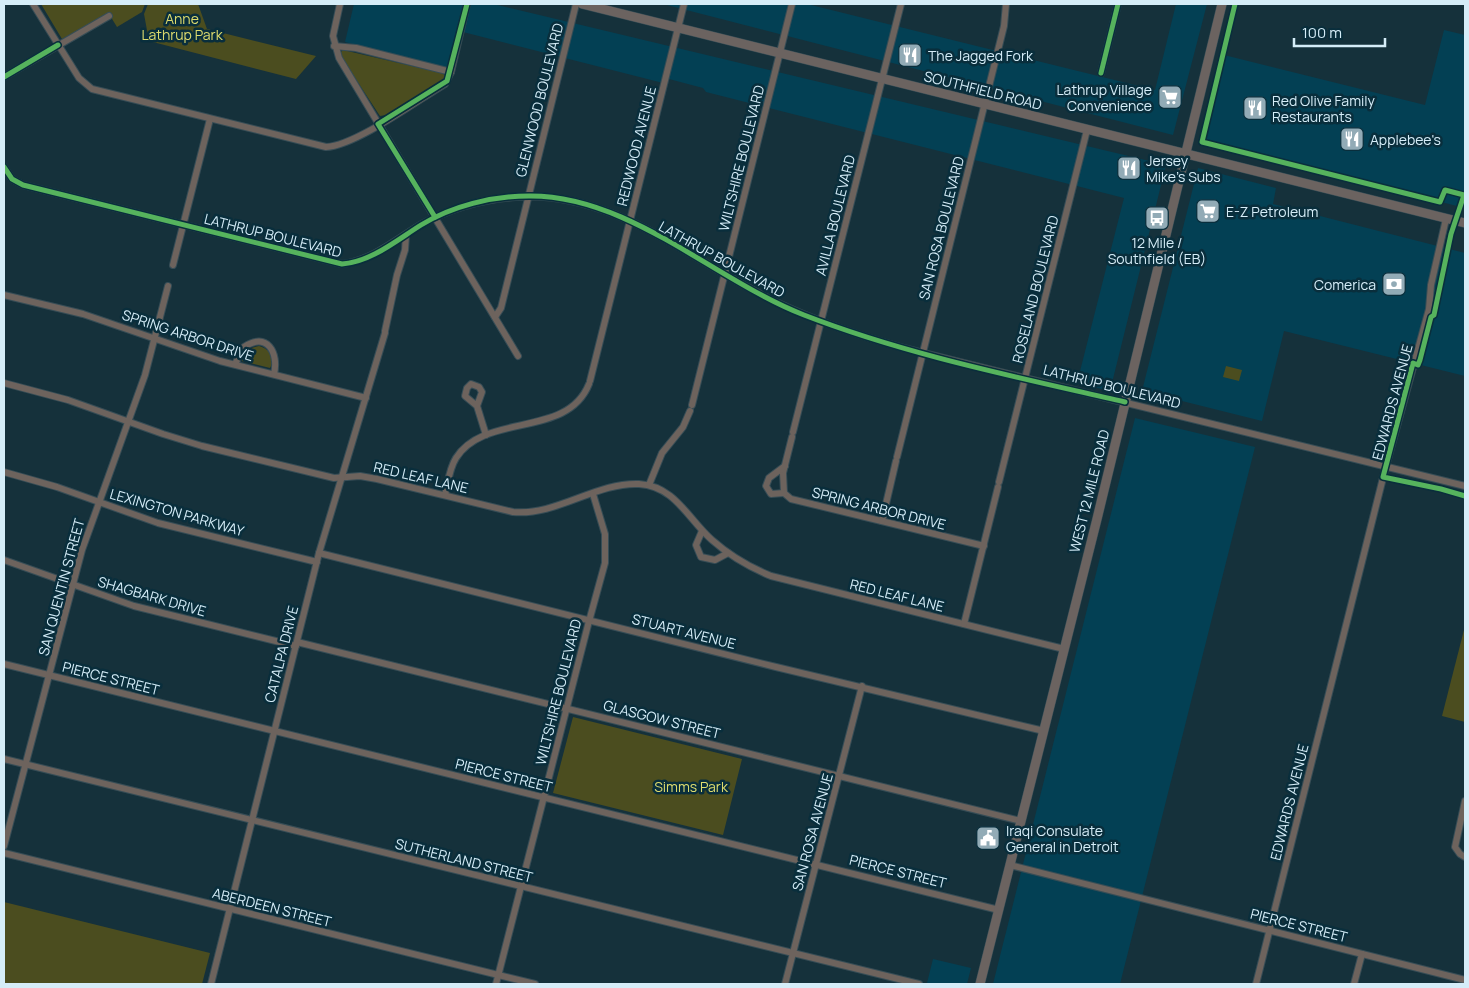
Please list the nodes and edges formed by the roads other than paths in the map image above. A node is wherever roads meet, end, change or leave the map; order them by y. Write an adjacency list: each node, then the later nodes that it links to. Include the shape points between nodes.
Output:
1 (33, 4): 14 (street)
2 (340, 4): 15 (street, via 333,31)
3 (467, 4): 17 (street)
4 (576, 4): 27 (street, GLENWOOD BOULEVARD)
5 (582, 4): 13 (main road, SOUTHFIELD ROAD)
6 (684, 4): 13 (street, REDWOOD AVENUE)
7 (792, 4): 16 (street, WILTSHIRE BOULEVARD)
8 (901, 4): 20 (street, AVILLA BOULEVARD)
9 (1006, 4): 21 (street, SAN ROSA BOULEVARD, via 1004,26)
10 (1118, 4): 18 (street)
11 (1222, 4): 25 (main road, WEST 12 MILE ROAD)
12 (109, 16): 14 (street)
13 (678, 28): 16 (main road, SOUTHFIELD ROAD); 30 (street, REDWOOD AVENUE)
14 (58, 45): 19 (street); 22 (street, via 79,78 92,89)
15 (334, 46): 17 (street, via 356,48); 23 (street, via 348,76)
16 (780, 53): 20 (main road, SOUTHFIELD ROAD); 35 (street, WILTSHIRE BOULEVARD)
17 (451, 72): 23 (street, via 445,84)
18 (1101, 73)
19 (4, 77)
20 (882, 79): 21 (main road, SOUTHFIELD ROAD); 39 (street, AVILLA BOULEVARD)
21 (984, 104): 24 (main road, SOUTHFIELD ROAD); 41 (street, SAN ROSA BOULEVARD)
22 (210, 119): 23 (street, via 326,147 336,147); 31 (street)
23 (378, 124): 28 (street)
24 (1087, 130): 25 (main road, SOUTHFIELD ROAD); 45 (street, ROSELAND BOULEVARD)
25 (1184, 154): 29 (main road, SOUTHFIELD ROAD); 48 (main road, WEST 12 MILE ROAD)
26 (4, 167): 31 (street, LATHRUP BOULEVARD, via 12,179 23,185)
27 (529, 196): 28 (street, LATHRUP BOULEVARD, via 471,204); 30 (street, LATHRUP BOULEVARD, via 585,203); 38 (street, GLENWOOD BOULEVARD, via 501,308)
28 (435, 217): 33 (street, LATHRUP BOULEVARD); 38 (street)
29 (1446, 219): 32 (main road, SOUTHFIELD ROAD); 53 (street, EDWARDS AVENUE, via 1429,303)
30 (630, 221): 35 (street, LATHRUP BOULEVARD); 51 (street, REDWOOD AVENUE, via 590,383 582,399 570,410)
31 (183, 224): 33 (street, LATHRUP BOULEVARD, via 342,264 352,263); 34 (street)
32 (1465, 224)
33 (406, 235): 47 (street, CATALPA DRIVE, via 385,332)
34 (173, 265)
35 (724, 275): 39 (street, LATHRUP BOULEVARD); 56 (street, WILTSHIRE BOULEVARD, via 691,408 683,427 662,453)
36 (168, 286): 40 (street, SAN QUENTIN STREET)
37 (4, 295): 40 (street, SPRING ARBOR DRIVE, via 83,314)
38 (495, 318): 42 (street)
39 (822, 322): 41 (street, LATHRUP BOULEVARD); 52 (street, AVILLA BOULEVARD)
40 (155, 339): 43 (street, SPRING ARBOR DRIVE); 50 (street, SAN QUENTIN STREET)
41 (923, 353): 45 (street, LATHRUP BOULEVARD); 62 (street, SAN ROSA BOULEVARD)
42 (518, 356)
43 (235, 364): 44 (street, SPRING ARBOR DRIVE); 44 (street, via 244,347 260,342 274,352)
44 (274, 374): 47 (street, SPRING ARBOR DRIVE)
45 (1026, 378): 48 (street, LATHRUP BOULEVARD); 64 (street, ROSELAND BOULEVARD)
46 (4, 383): 50 (street, RED LEAF LANE, via 55,396)
47 (366, 398): 55 (street, CATALPA DRIVE)
48 (1125, 402): 53 (street, LATHRUP BOULEVARD); 73 (main road, WEST 12 MILE ROAD)
49 (477, 406): 51 (street)
50 (129, 422): 55 (street, RED LEAF LANE, via 202,446); 61 (street, SAN QUENTIN STREET)
51 (486, 435): 60 (street, REDWOOD AVENUE, via 470,444 456,458)
52 (785, 466): 58 (street, AVILLA BOULEVARD); 58 (street, SPRING ARBOR DRIVE, via 774,473 766,489 770,494)
53 (1386, 466): 57 (street, LATHRUP BOULEVARD); 95 (street, EDWARDS AVENUE)
54 (4, 472): 61 (street, LEXINGTON PARKWAY)
55 (341, 478): 60 (street, RED LEAF LANE, via 372,478); 65 (street, CATALPA DRIVE)
56 (650, 485): 59 (street, RED LEAF LANE, via 625,485); 63 (street, RED LEAF LANE, via 673,497)
57 (1465, 486)
58 (784, 493): 62 (street, SPRING ARBOR DRIVE, via 791,499)
59 (593, 494): 60 (street, RED LEAF LANE, via 529,513); 70 (street, WILTSHIRE BOULEVARD, via 605,534 606,554)
60 (445, 495)
61 (98, 502): 68 (street, LEXINGTON PARKWAY, via 158,523); 69 (street, SAN QUENTIN STREET)
62 (882, 521): 64 (street, SPRING ARBOR DRIVE)
63 (702, 530): 66 (street, RED LEAF LANE); 66 (street, via 696,545 702,557 715,560)
64 (984, 546): 71 (street, ROSELAND BOULEVARD)
65 (319, 553): 68 (street, CATALPA DRIVE); 70 (street, STUART AVENUE)
66 (728, 553): 71 (street, RED LEAF LANE, via 778,578)
67 (4, 560): 69 (street, SHAGBARK DRIVE)
68 (317, 562): 72 (street, CATALPA DRIVE)
69 (73, 585): 72 (street, SHAGBARK DRIVE, via 160,613); 75 (street, SAN QUENTIN STREET)
70 (589, 619): 76 (street, STUART AVENUE); 77 (street, WILTSHIRE BOULEVARD)
71 (964, 624): 73 (street, RED LEAF LANE)
72 (296, 644): 77 (street, GLASGOW STREET); 78 (street, CATALPA DRIVE)
73 (1064, 649): 79 (main road, WEST 12 MILE ROAD)
74 (4, 664): 75 (street, PIERCE STREET)
75 (50, 675): 78 (street, PIERCE STREET); 81 (street, SAN QUENTIN STREET)
76 (862, 686): 79 (street, STUART AVENUE); 82 (street, SAN ROSA AVENUE)
77 (566, 708): 82 (street, GLASGOW STREET); 83 (street, WILTSHIRE BOULEVARD)
78 (275, 731): 83 (street, PIERCE STREET); 85 (street, CATALPA DRIVE)
79 (1044, 731): 86 (main road, WEST 12 MILE ROAD)
80 (4, 759): 81 (street, SUTHERLAND STREET)
81 (26, 764): 85 (street, SUTHERLAND STREET); 87 (street, SAN QUENTIN STREET)
82 (840, 775): 86 (street, GLASGOW STREET); 90 (street, SAN ROSA AVENUE)
83 (544, 797): 90 (street, PIERCE STREET); 92 (street, WILTSHIRE BOULEVARD)
84 (1465, 802): 89 (street, via 1456,841 1457,851)
85 (252, 820): 92 (street, SUTHERLAND STREET); 93 (street, CATALPA DRIVE)
86 (1021, 821): 91 (main road, WEST 12 MILE ROAD)
87 (4, 846)
88 (4, 853): 93 (street, ABERDEEN STREET)
89 (1465, 857)
90 (816, 864): 94 (street, PIERCE STREET); 96 (street, SAN ROSA AVENUE)
91 (1010, 865): 94 (main road, WEST 12 MILE ROAD); 95 (street, PIERCE STREET)
92 (521, 886): 96 (street, SUTHERLAND STREET); 98 (street, WILTSHIRE BOULEVARD)
93 (230, 910): 98 (street, ABERDEEN STREET); 100 (street, CATALPA DRIVE)
94 (999, 910): 105 (main road, WEST 12 MILE ROAD)
95 (1270, 930): 97 (street, PIERCE STREET); 106 (street, EDWARDS AVENUE)
96 (793, 953): 103 (street, SAN ROSA AVENUE); 104 (street, SUTHERLAND STREET)
97 (1362, 954): 99 (street, PIERCE STREET); 107 (street)
98 (498, 975): 101 (street, WILTSHIRE BOULEVARD); 102 (street, ABERDEEN STREET)
99 (1465, 980)
100 (211, 984)
101 (496, 984)
102 (535, 984)
103 (786, 984)
104 (918, 984)
105 (980, 984)
106 (1256, 984)
107 (1354, 984)

